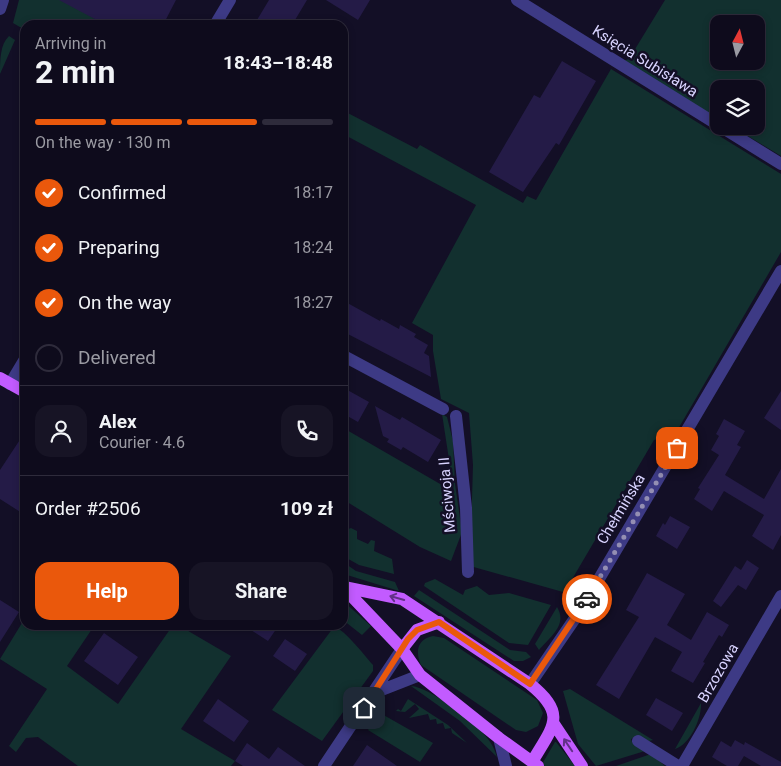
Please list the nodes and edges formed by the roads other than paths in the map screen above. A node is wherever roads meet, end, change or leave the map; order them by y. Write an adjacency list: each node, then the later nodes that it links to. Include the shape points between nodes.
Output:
1 (3, 0): 4 (street)
2 (230, 0): 5 (street)
3 (517, 0): 6 (street, Księcia Subisława)
4 (0, 9)
5 (218, 20)
6 (781, 164)
7 (781, 271): 21 (street, Chełmińska, via 580,611)
8 (348, 358): 12 (street)
9 (20, 364): 10 (street)
10 (5, 381): 11 (main road)
11 (20, 389)
12 (443, 409)
13 (456, 416): 14 (street, Mściwoja II, via 466,508)
14 (468, 572)
15 (348, 587): 18 (main road, one-way to 15, via 402,599)
16 (348, 591): 19 (main road)
17 (781, 596): 31 (street, Brzozowa)
18 (439, 622): 19 (main road, via 417,630); 21 (main road)
19 (402, 649): 20 (main road); 22 (street)
20 (420, 676): 22 (street); 24 (main road)
21 (530, 684): 23 (main road, via 548,698 554,711)
22 (374, 693): 27 (street)
23 (554, 724): 26 (main road); 29 (main road, one-way to 23)
24 (499, 738): 26 (main road); 28 (street)
25 (638, 740): 30 (street)
26 (534, 765)
27 (324, 766)
28 (506, 766)
29 (582, 766)
30 (678, 766)
31 (682, 766)

